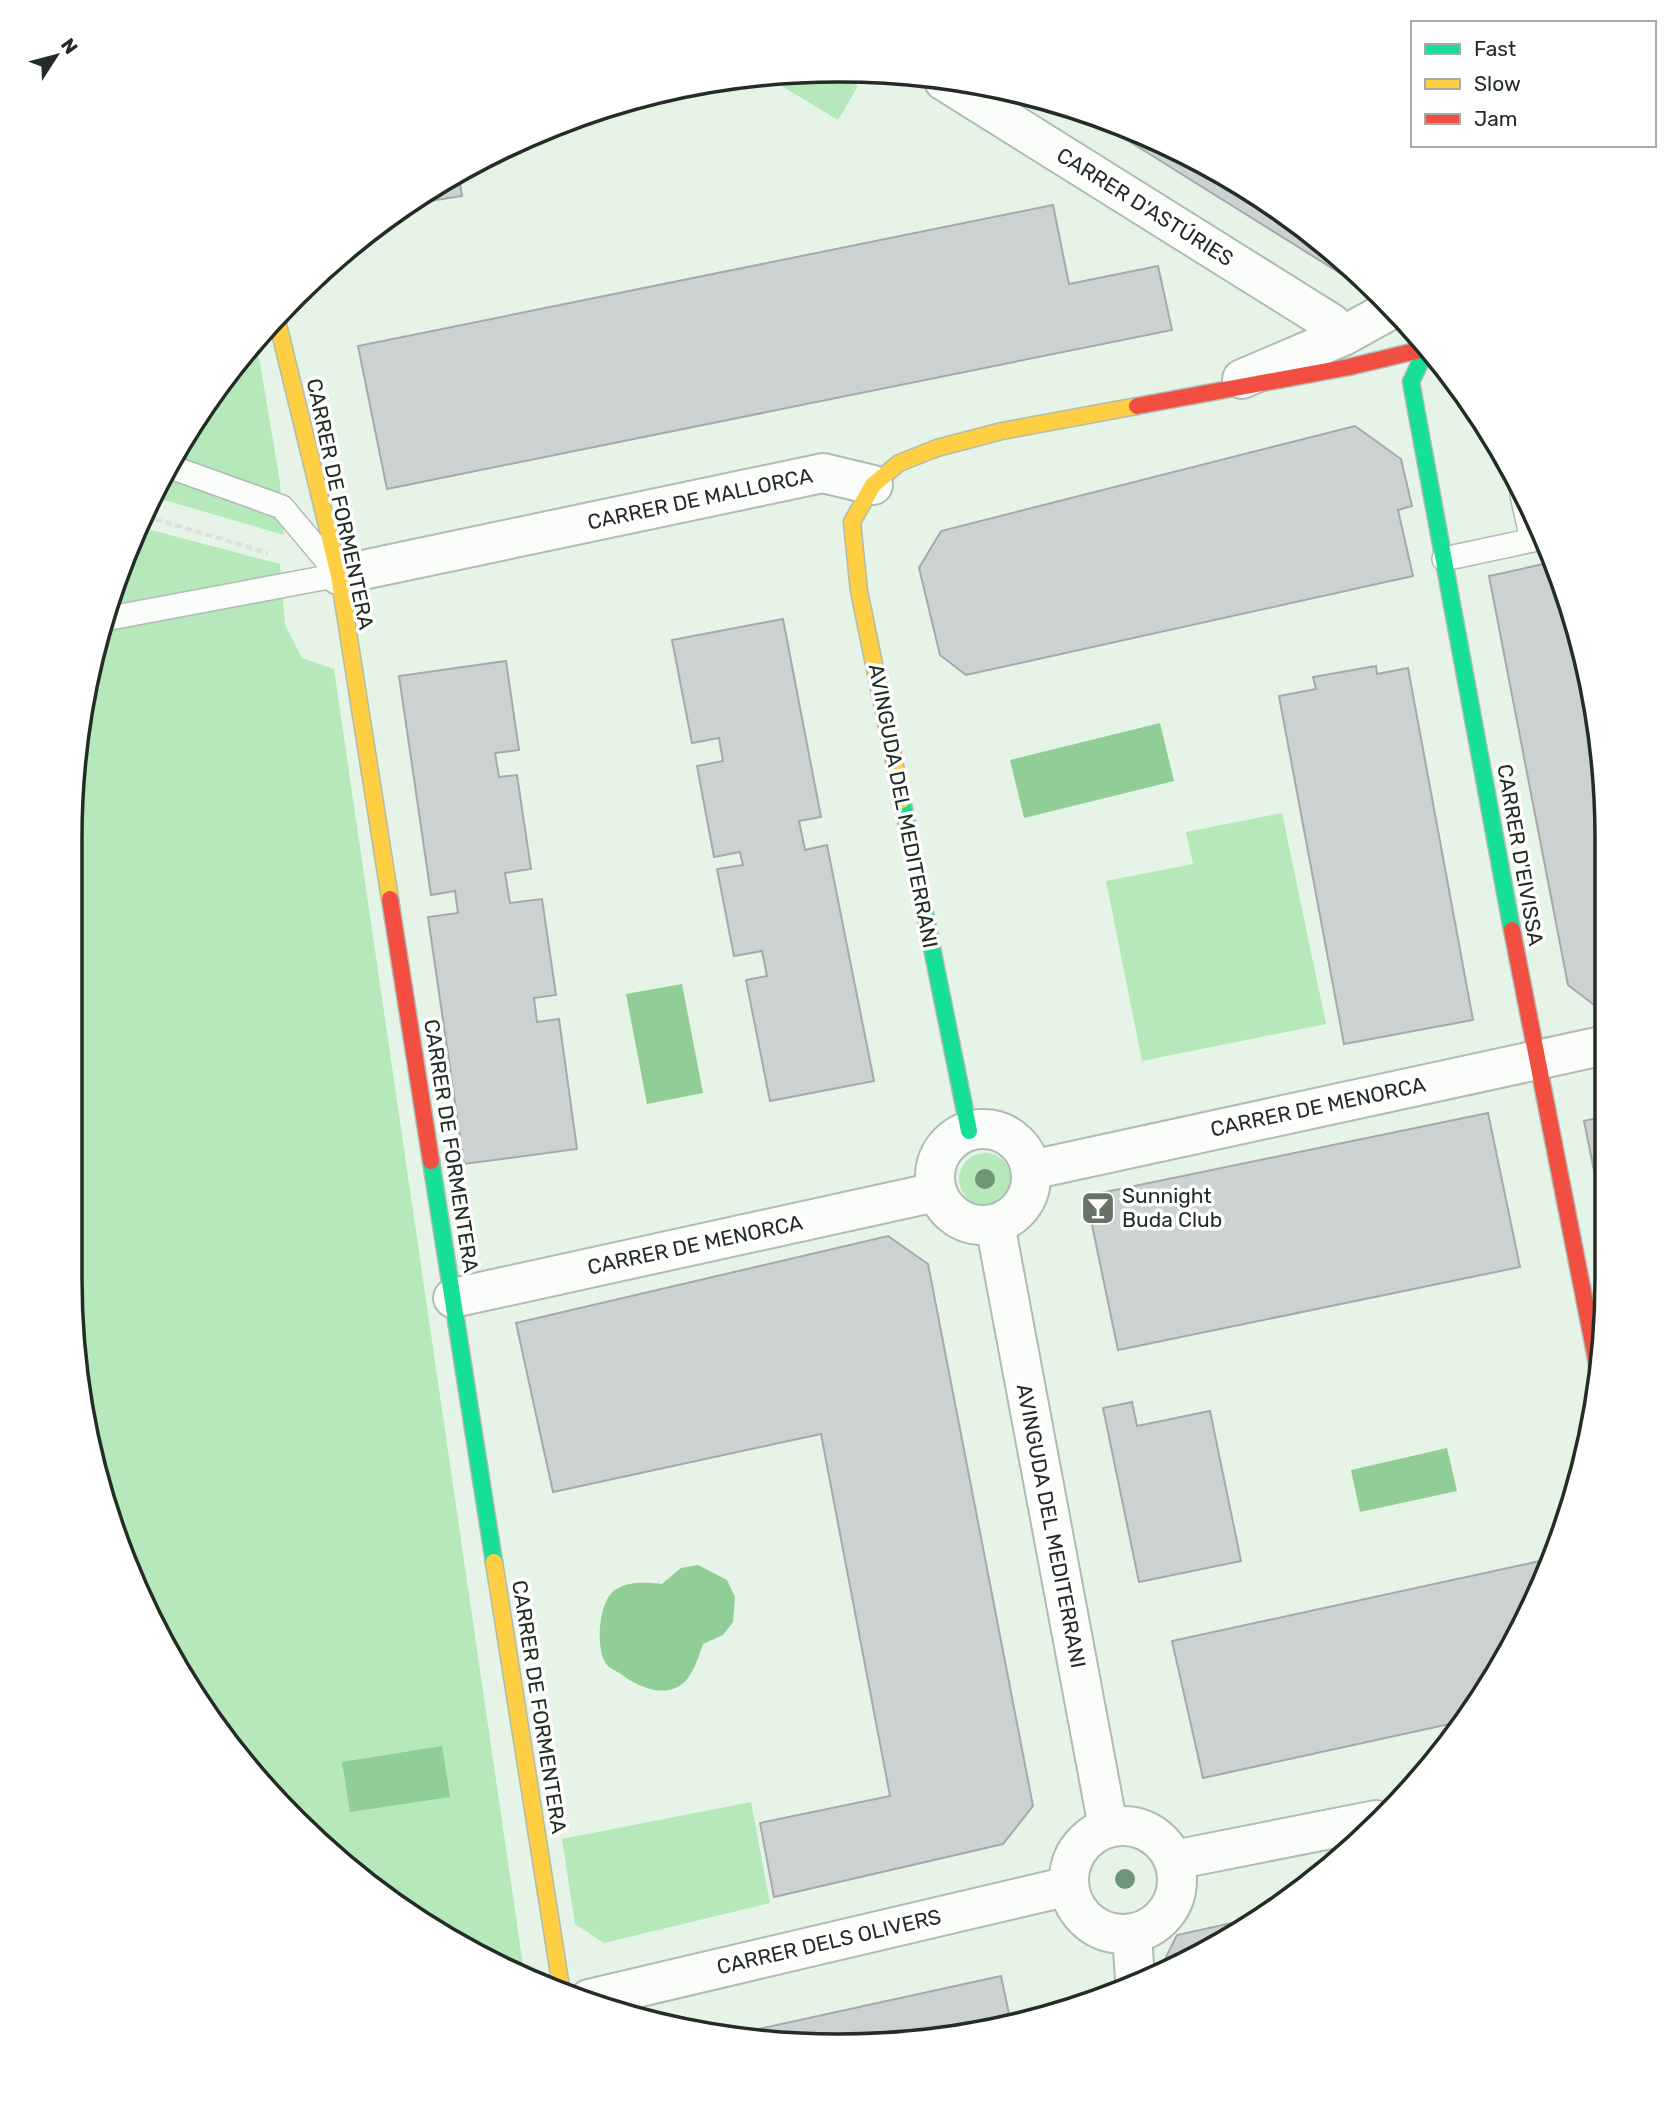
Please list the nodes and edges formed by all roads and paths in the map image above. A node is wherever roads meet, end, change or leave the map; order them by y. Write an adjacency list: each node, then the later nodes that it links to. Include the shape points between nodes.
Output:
1 (964, 93): 4 (street, CARRER D'ASTÚRIES, via 1331,323)
2 (1383, 314): 4 (street)
3 (279, 330): 14 (street, CARRER DE FORMENTERA)
4 (1343, 336): 7 (street)
5 (1416, 351): 7 (street)
6 (1422, 359): 13 (street, CARRER D'EIVISSA, via 1411,382)
7 (1215, 390): 9 (street, via 937,448 899,463)
8 (179, 470): 14 (lane, via 282,508)
9 (873, 485): 14 (street, CARRER DE MALLORCA, via 823,473); 18 (street, AVINGUDA DEL MEDITERRANI, via 852,522 859,591)
10 (154, 519): 12 (path)
11 (1533, 540): 13 (lane)
12 (274, 555)
13 (1444, 559): 17 (street, CARRER D'EIVISSA)
14 (339, 575): 15 (lane); 22 (street, CARRER DE FORMENTERA)
15 (116, 617)
16 (1595, 1047): 17 (street, CARRER DE MENORCA)
17 (1536, 1060): 19 (street, CARRER DE MENORCA); 23 (street, CARRER D'EIVISSA)
18 (969, 1131): 19 (street, via 985,1129 1015,1141); 20 (street, via 944,1149 934,1177)
19 (1031, 1170): 21 (street, via 1027,1198 1019,1210)
20 (936, 1192): 21 (street, via 959,1220 977,1226); 22 (street, CARRER DE MENORCA)
21 (995, 1224): 25 (street, AVINGUDA DEL MEDITERRANI)
22 (453, 1298): 30 (street, CARRER DE FORMENTERA)
23 (1592, 1338)
24 (1361, 1823): 26 (street)
25 (1108, 1827): 26 (street, via 1128,1825 1148,1831); 27 (street, via 1085,1840 1072,1861)
26 (1174, 1860): 28 (street, via 1178,1884 1171,1908 1155,1926)
27 (1069, 1886): 28 (street, via 1075,1906 1089,1924 1110,1934); 31 (street, CARRER DELS OLIVERS)
28 (1132, 1935): 29 (street)
29 (1135, 1973)
30 (560, 1980)
31 (602, 1996)

